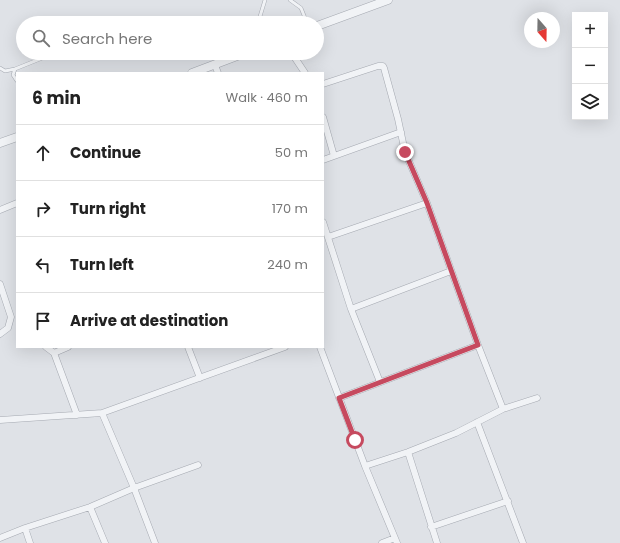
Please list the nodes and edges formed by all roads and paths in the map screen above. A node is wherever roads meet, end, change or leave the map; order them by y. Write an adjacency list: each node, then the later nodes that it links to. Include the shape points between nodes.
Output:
1 (265, 0): 4 (lane)
2 (290, 0): 5 (lane, via 301,8)
3 (388, 0): 6 (street)
4 (260, 16)
5 (304, 16)
6 (324, 23)
7 (38, 60): 11 (lane)
8 (232, 60): 12 (street)
9 (296, 60): 14 (street)
10 (0, 68): 11 (lane, via 5,71)
11 (15, 69): 15 (lane, via 13,75)
12 (216, 69): 13 (street)
13 (198, 72)
14 (304, 72)
15 (16, 80)
16 (324, 84): 18 (street, via 382,66 386,71)
17 (324, 121): 21 (street)
18 (400, 132): 21 (street); 24 (street)
19 (16, 137): 20 (street)
20 (0, 143)
21 (334, 156): 22 (street)
22 (324, 160)
23 (16, 203): 25 (street)
24 (427, 203): 27 (street); 29 (street)
25 (0, 210)
26 (324, 225): 27 (street)
27 (329, 240): 28 (street); 31 (street)
28 (324, 246)
29 (451, 271): 31 (street); 35 (street)
30 (0, 284): 32 (street)
31 (351, 309): 44 (street)
32 (10, 317): 33 (street); 34 (street, via 8,328)
33 (16, 322)
34 (0, 334)
35 (478, 345): 44 (street); 47 (street)
36 (47, 348): 42 (street)
37 (66, 348): 42 (street)
38 (188, 348): 43 (street)
39 (279, 348): 41 (street)
40 (320, 348): 45 (street)
41 (267, 350): 43 (street)
42 (54, 353): 49 (street)
43 (200, 378): 48 (street)
44 (380, 382): 45 (street)
45 (339, 398): 54 (street)
46 (537, 398): 47 (street)
47 (503, 410): 51 (street)
48 (102, 413): 49 (street); 55 (street)
49 (77, 415): 50 (street)
50 (0, 420)
51 (477, 422): 52 (street); 56 (street)
52 (408, 452): 54 (street); 58 (street)
53 (198, 465): 55 (street)
54 (365, 466): 61 (street)
55 (134, 488): 57 (street); 64 (street)
56 (508, 501): 58 (street); 67 (street)
57 (90, 507): 59 (street); 63 (street)
58 (431, 527): 66 (street)
59 (25, 528): 60 (street); 62 (street)
60 (0, 538)
61 (396, 540): 65 (street)
62 (30, 543)
63 (105, 543)
64 (156, 543)
65 (382, 543)
66 (437, 543)
67 (522, 543)

